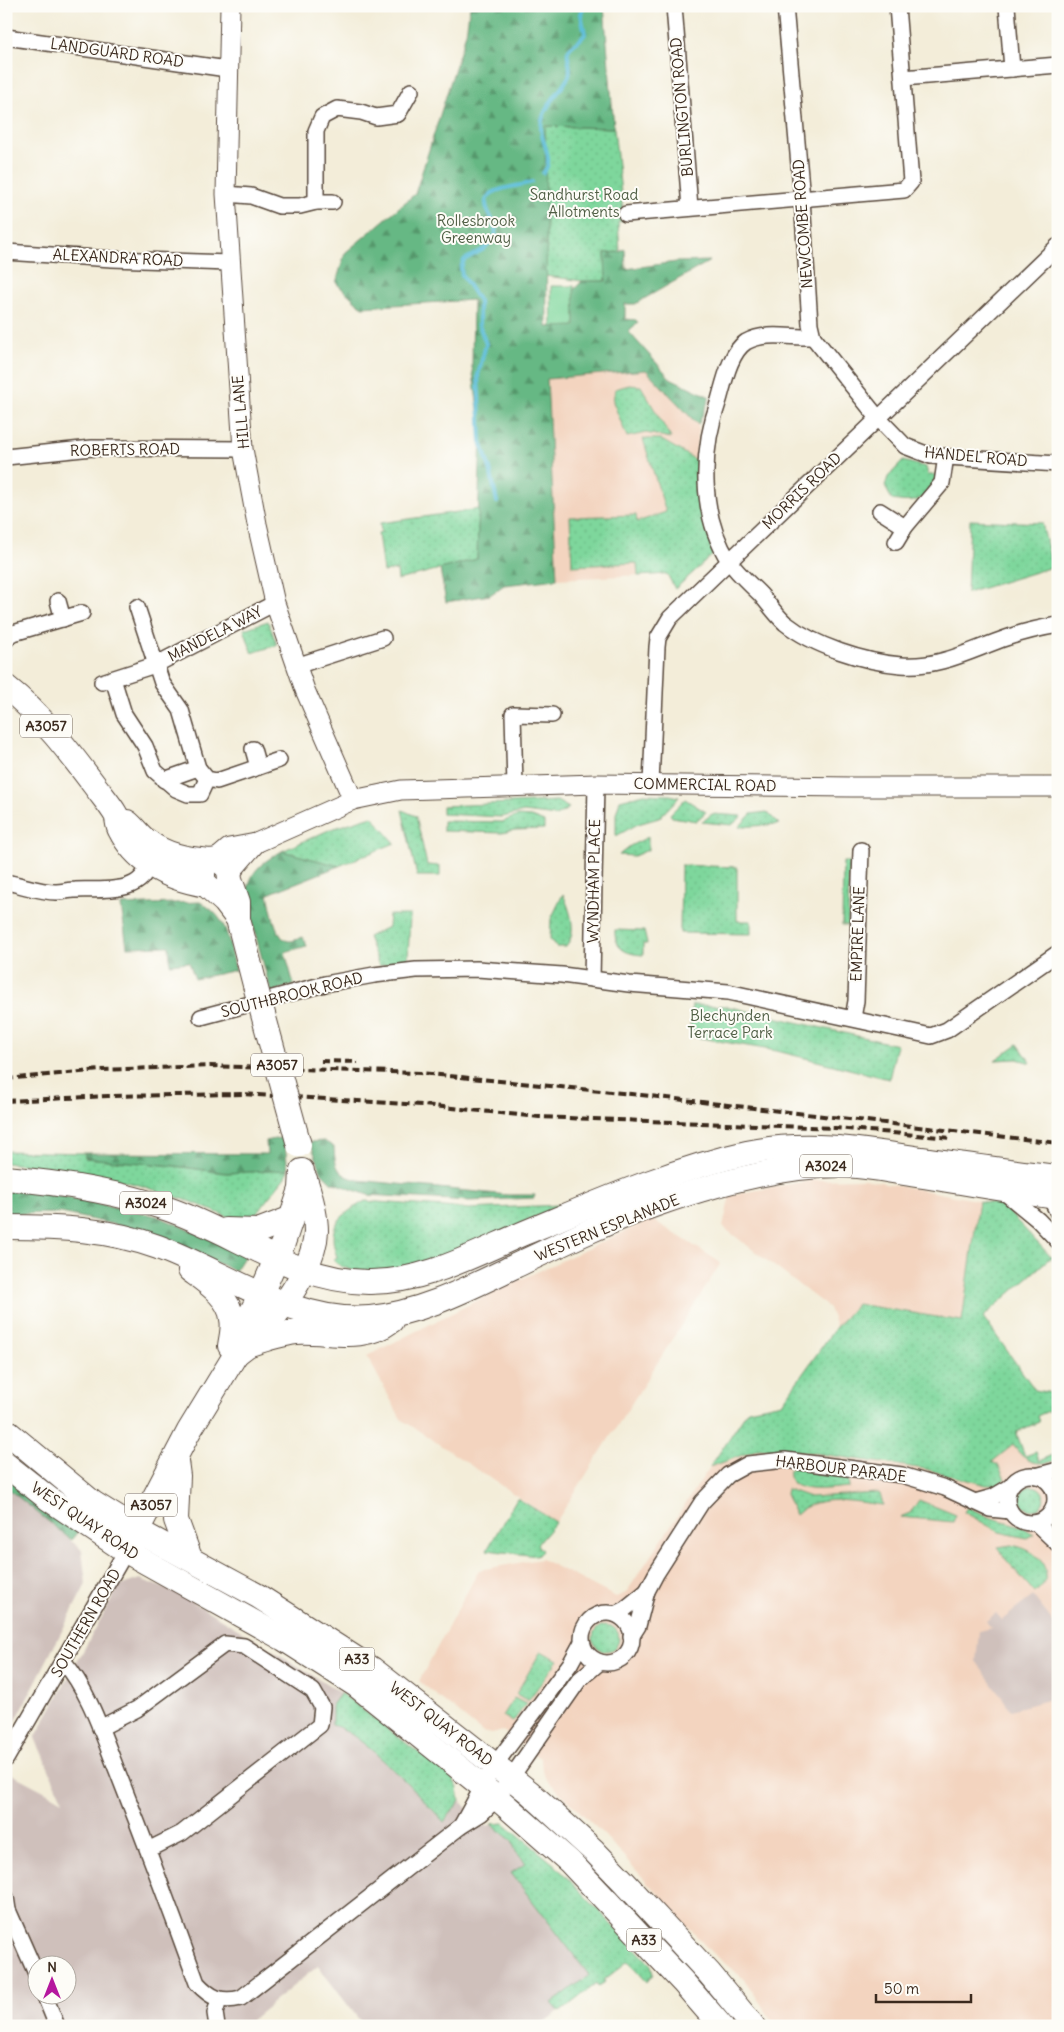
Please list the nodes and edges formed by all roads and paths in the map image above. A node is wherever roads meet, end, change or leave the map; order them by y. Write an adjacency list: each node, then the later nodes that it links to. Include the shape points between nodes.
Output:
1 (230, 6): 8 (street, HILL LANE)
2 (674, 6): 16 (street, BURLINGTON ROAD)
3 (785, 6): 13 (street, NEWCOMBE ROAD)
4 (897, 6): 10 (street)
5 (1007, 6): 9 (street)
6 (6, 37): 8 (street, LANDGUARD ROAD)
7 (1058, 65): 9 (street)
8 (227, 69): 12 (street, HILL LANE)
9 (1012, 69): 10 (street)
10 (903, 78): 13 (street, via 911,182 908,187 904,190)
11 (411, 91): 14 (street, via 398,114 376,118 337,109 322,117 316,131)
12 (226, 194): 14 (street, via 251,196 279,206); 20 (street, HILL LANE)
13 (802, 199): 16 (street); 21 (street, NEWCOMBE ROAD)
14 (316, 202): 15 (street)
15 (333, 202)
16 (690, 208): 17 (street)
17 (626, 214)
18 (1058, 246): 22 (street, MORRIS ROAD)
19 (6, 252): 20 (street, ALEXANDRA ROAD)
20 (229, 263): 23 (street, HILL LANE)
21 (813, 337): 22 (street); 30 (street, via 763,336 753,339 739,348 730,367 714,414 705,466 717,534)
22 (878, 418): 24 (street, HANDEL ROAD, via 905,446 931,456); 30 (street, MORRIS ROAD)
23 (243, 449): 25 (street, ROBERTS ROAD, via 92,448); 32 (street, HILL LANE, via 256,524)
24 (946, 456): 26 (street, HANDEL ROAD); 28 (street, via 942,483)
25 (6, 457)
26 (1058, 464)
27 (880, 512): 28 (street)
28 (905, 527): 29 (street)
29 (896, 542)
30 (730, 561): 36 (street, via 785,623 826,646 869,662 933,664 1014,636); 49 (street, MORRIS ROAD, via 676,610 658,638)
31 (58, 601): 35 (street)
32 (275, 603): 39 (street, MANDELA WAY); 40 (street, HILL LANE)
33 (137, 607): 39 (street, MANDELA WAY)
34 (82, 614): 35 (street)
35 (63, 619): 38 (street, via 10,634)
36 (1058, 625)
37 (383, 638): 40 (street)
38 (6, 640)
39 (155, 666): 46 (street, MANDELA WAY, via 162,683 181,710); 47 (street, MANDELA WAY, via 108,680 124,714 146,746 155,771)
40 (296, 666): 52 (street, HILL LANE)
41 (6, 688): 53 (main road, A3057, via 45,724)
42 (552, 715): 50 (street, via 513,714)
43 (252, 749): 45 (street)
44 (279, 760): 45 (street)
45 (258, 767): 46 (street, via 217,781)
46 (202, 773): 47 (street); 47 (street, MANDELA WAY, via 203,791 195,795)
47 (164, 780)
48 (596, 784): 49 (street, COMMERCIAL ROAD); 50 (street, COMMERCIAL ROAD); 59 (street, WYNDHAM PLACE)
49 (651, 784): 51 (street, COMMERCIAL ROAD, via 852,788)
50 (516, 786): 52 (street, COMMERCIAL ROAD, via 401,790)
51 (1058, 787)
52 (353, 800): 56 (street, COMMERCIAL ROAD, via 256,844)
53 (116, 816): 55 (main road, A3057, via 125,839); 56 (main road, A3057, via 162,852 183,858)
54 (861, 850): 61 (street, EMPIRE LANE, via 856,1001)
55 (147, 863): 56 (main road, A3057, via 172,878); 57 (street, via 143,878 135,884 102,890 56,892)
56 (217, 875): 65 (main road, A3057, bridge, via 238,902 238,919 310,1194)
57 (6, 882)
58 (1058, 953): 61 (street, SOUTHBROOK ROAD, via 942,1033 925,1036)
59 (592, 979): 60 (street, SOUTHBROOK ROAD, via 485,969 408,971 325,984); 61 (street, SOUTHBROOK ROAD, via 728,992)
60 (201, 1018)
61 (852, 1018)
62 (6, 1178): 68 (main road, A3024, via 66,1185 131,1198)
63 (999, 1188): 64 (main road, WESTERN ESPLANADE / A3024); 66 (street); 75 (main road, WESTERN ESPLANADE / A3024, via 842,1165 778,1172 723,1184 656,1205 582,1235 467,1290)
64 (1050, 1192): 66 (street); 73 (main road, WESTERN ESPLANADE / A3024, via 829,1146 775,1148 724,1159 623,1192 430,1272 388,1281)
65 (301, 1212): 68 (main road, via 282,1224 258,1231); 69 (main road, A3057); 72 (main road)
66 (1038, 1220): 70 (street)
67 (6, 1227): 71 (main road, A3024, via 93,1230)
68 (217, 1229): 72 (main road, A3024)
69 (316, 1233): 72 (main road, A3057, via 313,1249); 73 (main road, via 331,1267)
70 (1058, 1241)
71 (160, 1248): 74 (main road, A3024); 76 (main road, via 207,1283 225,1302 232,1319)
72 (288, 1276): 73 (main road, A3024); 74 (main road, A3057); 74 (main road, A3024); 75 (main road, via 317,1299); 76 (main road, SOUTHERN ROAD / A3057)
73 (341, 1280)
74 (261, 1294): 76 (main road, SOUTHERN ROAD / A3057, via 242,1330)
75 (402, 1312): 76 (main road, via 372,1332 360,1335 296,1332)
76 (238, 1355): 78 (main road, SOUTHERN ROAD / A3057)
77 (6, 1432): 88 (main road, WEST QUAY ROAD / A33, via 93,1503)
78 (176, 1459): 88 (main road, SOUTHERN ROAD / A3057); 92 (main road, via 176,1520)
79 (6, 1465): 91 (main road, WEST QUAY ROAD / A33, via 49,1499)
80 (1058, 1470): 81 (street)
81 (1036, 1476): 82 (street, via 1024,1476); 83 (street, via 1049,1483)
82 (1010, 1487): 84 (street); 85 (street, via 1007,1495)
83 (1056, 1496): 86 (street)
84 (975, 1502): 85 (street, HARBOUR PARADE, via 990,1509); 93 (street, HARBOUR PARADE, via 945,1488 902,1475 785,1460 748,1464 728,1475 711,1491)
85 (1010, 1511): 87 (street, via 1021,1521)
86 (1051, 1513): 87 (street); 89 (street)
87 (1036, 1523): 90 (street)
88 (138, 1531): 91 (main road, SOUTHERN ROAD / A3057); 92 (main road, WEST QUAY ROAD / A33)
89 (1058, 1540)
90 (1058, 1544)
91 (126, 1551): 97 (street, SOUTHERN ROAD); 102 (main road, WEST QUAY ROAD / A33, via 284,1639 356,1685)
92 (190, 1558): 101 (main road, WEST QUAY ROAD / A33, via 258,1596 372,1669)
93 (647, 1591): 94 (street, HARBOUR PARADE); 95 (street, HARBOUR PARADE)
94 (615, 1614): 95 (street, via 626,1623); 96 (street, via 605,1613 591,1618 583,1630)
95 (631, 1636): 98 (street, via 630,1647 621,1658)
96 (582, 1642): 98 (street, via 588,1654); 101 (street)
97 (64, 1662): 99 (street, via 76,1675); 100 (street, SOUTHERN ROAD)
98 (600, 1662): 101 (street, via 579,1680)
99 (100, 1728): 103 (street); 103 (street, via 137,1709 225,1644 244,1646 313,1691 322,1707 320,1725 182,1833)
100 (6, 1760)
101 (503, 1772): 102 (street); 102 (street); 111 (main road, WEST QUAY ROAD / A33, via 594,1851 709,1973)
102 (490, 1792): 106 (street, via 461,1826 241,1998); 110 (main road, WEST QUAY ROAD / A33, via 570,1862)
103 (148, 1850): 106 (street, via 197,1983)
104 (7, 1905): 105 (street)
105 (28, 1954)
106 (219, 2000): 109 (street, via 215,2013)
107 (48, 2004): 108 (street)
108 (57, 2026)
109 (217, 2026)
110 (721, 2026)
111 (753, 2026)

